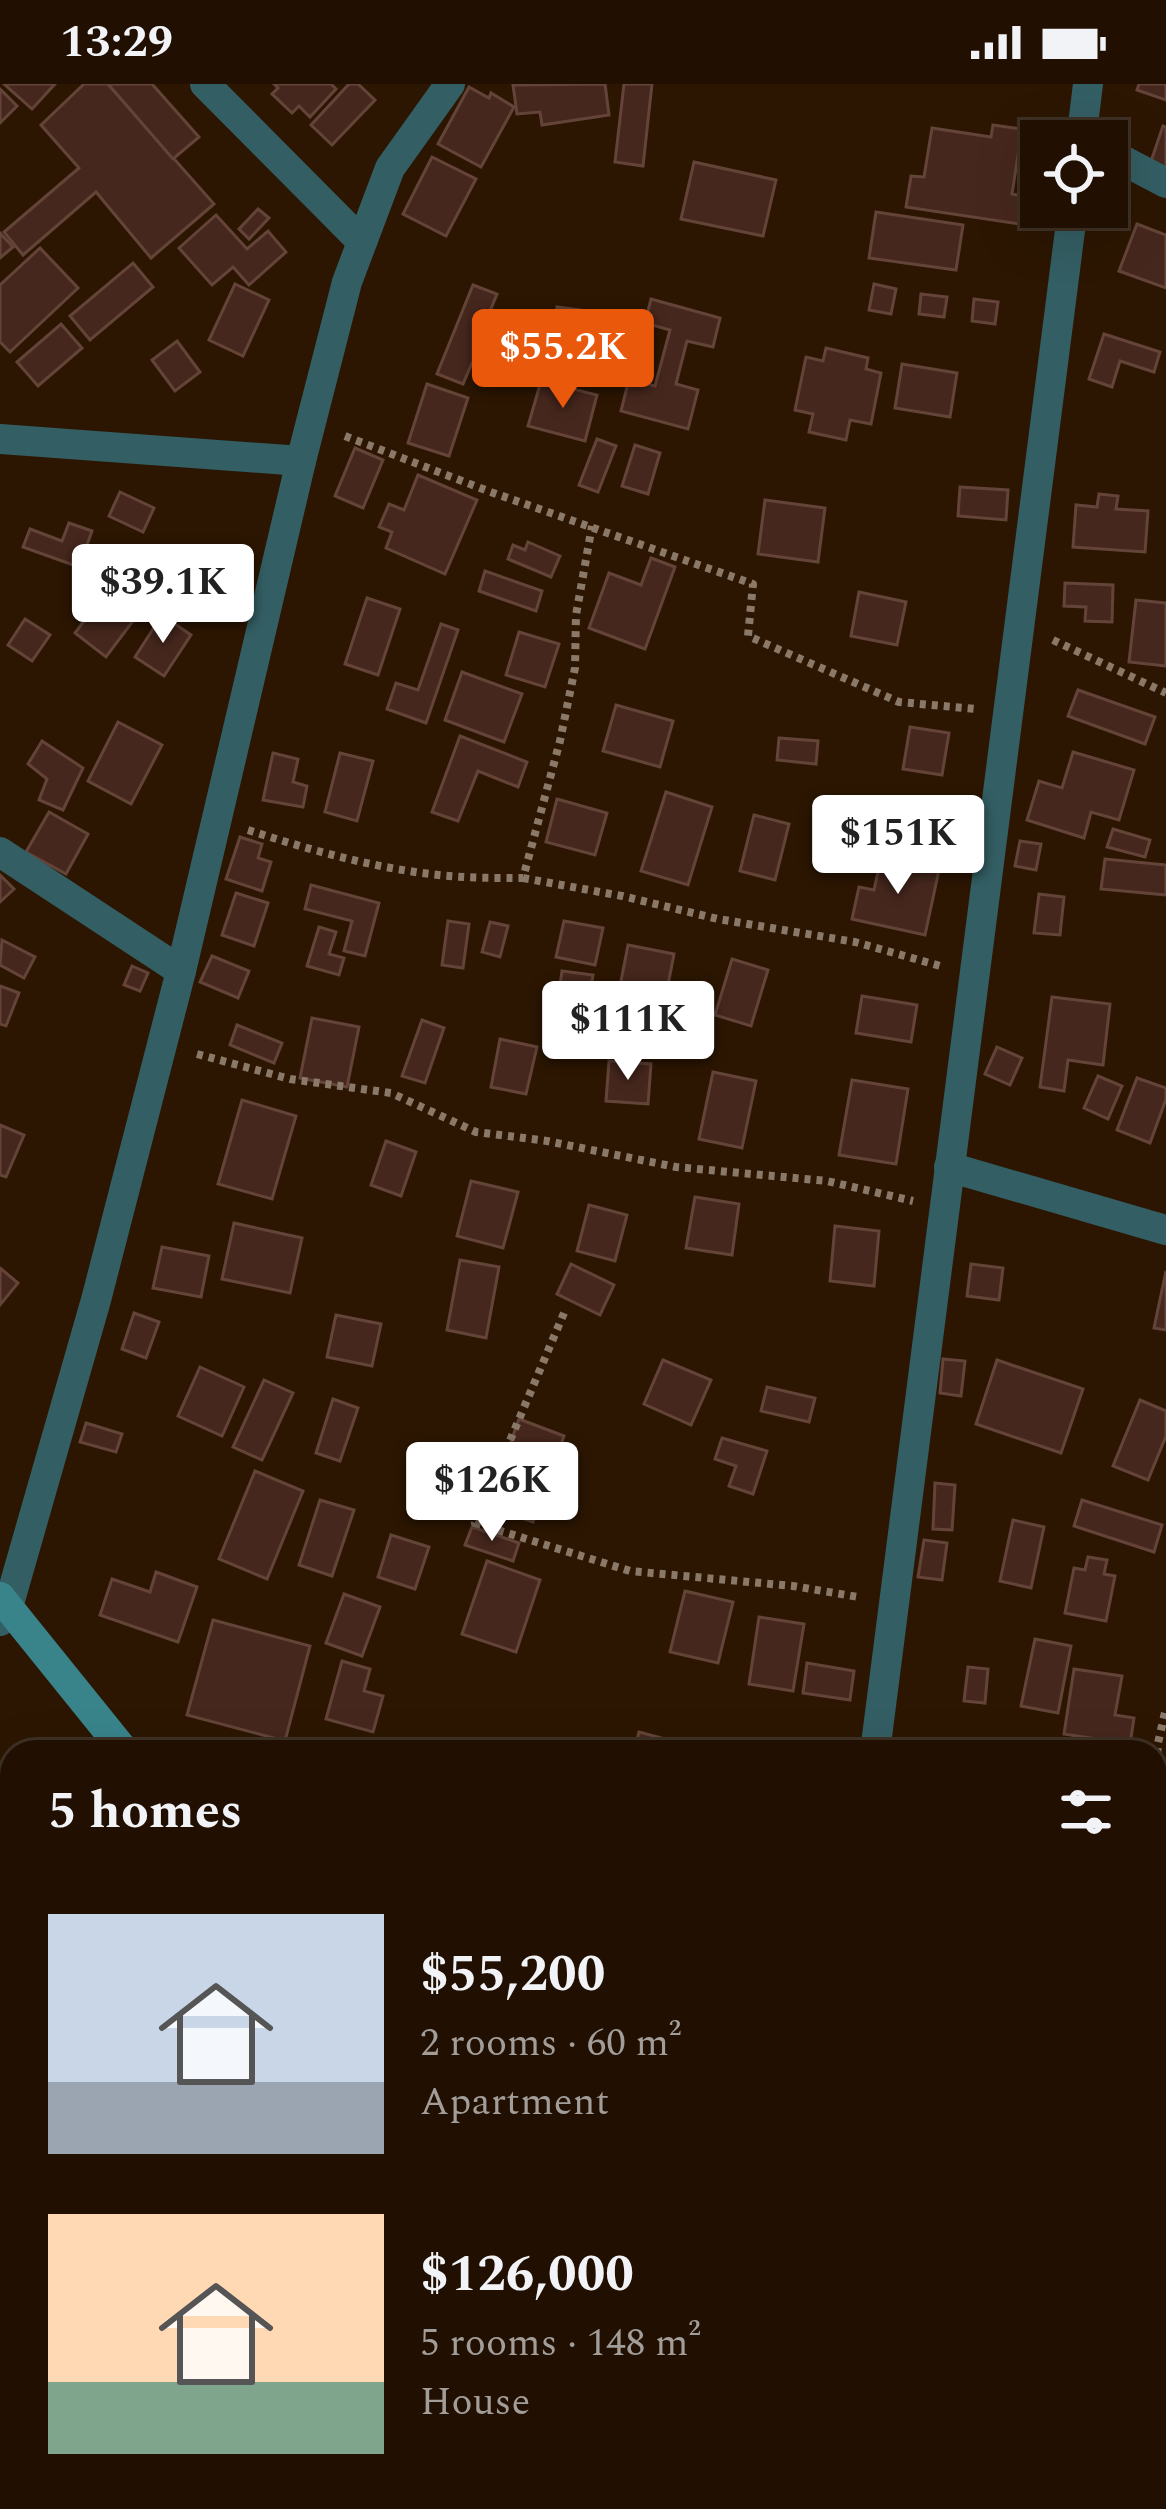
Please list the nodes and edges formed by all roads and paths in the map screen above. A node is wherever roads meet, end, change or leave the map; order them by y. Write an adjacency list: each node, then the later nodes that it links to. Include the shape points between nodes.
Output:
1 (205, 84): 8 (street)
2 (450, 84): 8 (street, via 390,168)
3 (1088, 84): 4 (street)
4 (1089, 120)
5 (1128, 163): 6 (street)
6 (1166, 183)
7 (1070, 228): 13 (street)
8 (362, 242): 9 (street)
9 (310, 423): 11 (street); 12 (path)
10 (0, 439): 11 (street)
11 (301, 461): 16 (street)
12 (592, 526): 15 (path, via 753,584 748,636 899,702); 18 (path, via 560,741)
13 (1019, 624): 14 (path); 15 (street)
14 (1166, 693)
15 (1008, 711): 20 (street)
16 (218, 820): 18 (path, via 352,859 447,876); 19 (street)
17 (0, 852): 19 (street)
18 (524, 878): 20 (path, via 855,942)
19 (181, 971): 21 (street)
20 (974, 975): 22 (street)
21 (162, 1044): 23 (path, via 290,1078 391,1093 476,1132 826,1181); 27 (street)
22 (950, 1167): 23 (street); 24 (street)
23 (944, 1208): 26 (street)
24 (1166, 1231)
25 (564, 1313): 26 (path, via 475,1523 630,1571)
26 (895, 1603): 30 (street)
27 (3, 1608): 29 (street)
28 (1166, 1708): 31 (path)
29 (115, 1740)
30 (877, 1740)
31 (1159, 1740)

